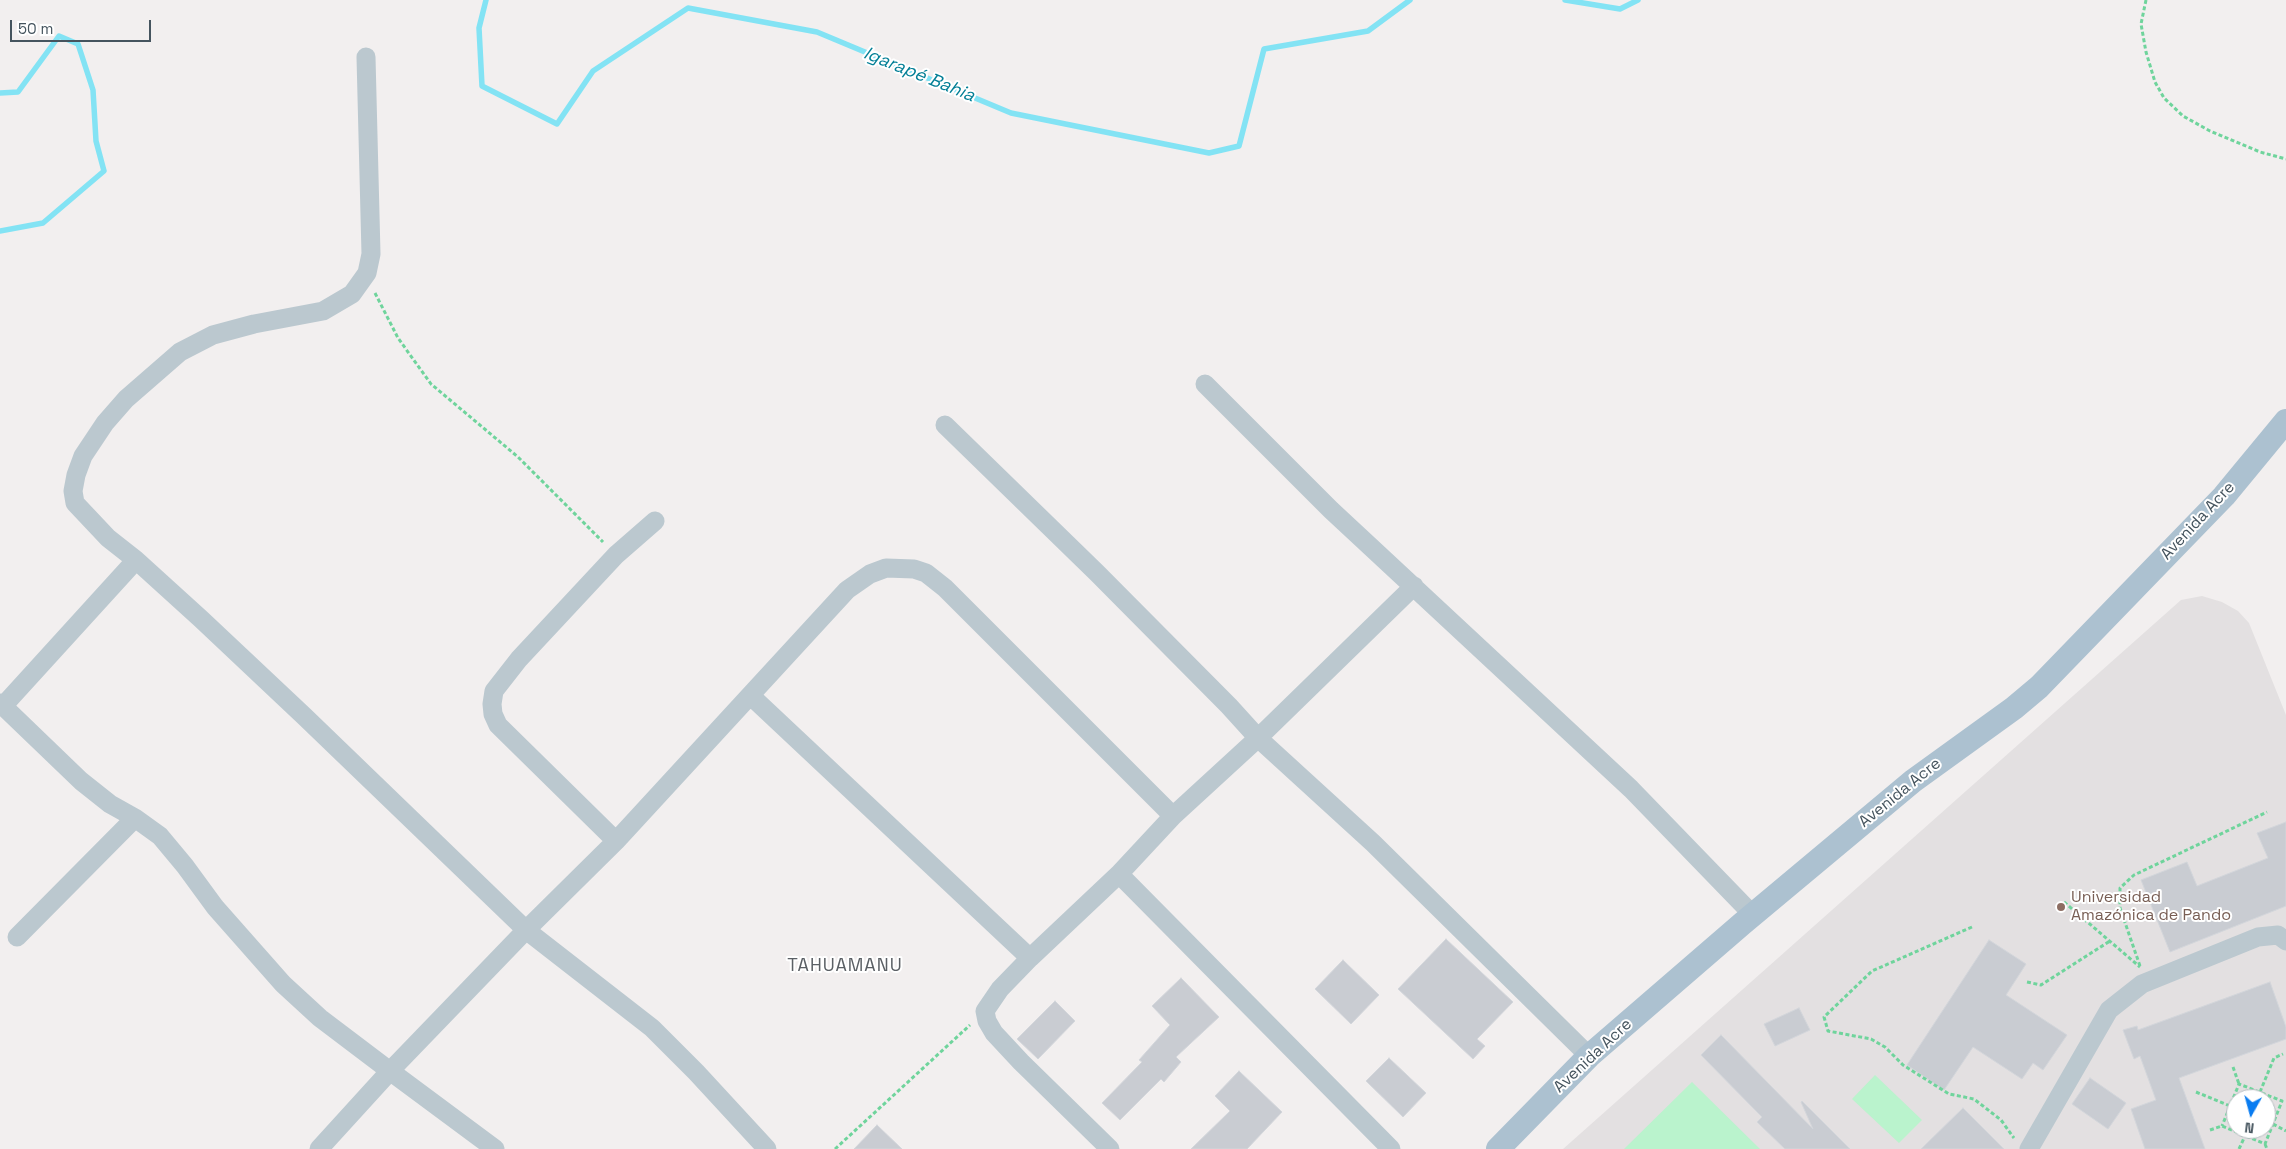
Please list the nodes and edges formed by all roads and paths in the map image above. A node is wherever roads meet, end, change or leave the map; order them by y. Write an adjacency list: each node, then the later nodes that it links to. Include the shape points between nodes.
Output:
1 (2146, 0): 3 (path, via 2141,24 2146,52 2155,82 2164,98 2184,116 2210,132)
2 (366, 57): 4 (street, via 371,254)
3 (2286, 159)
4 (367, 273): 9 (path, via 398,338 431,384 518,457); 10 (street, via 352,294 323,311 213,335 180,352 105,422 83,456 76,475 75,504 108,538)
5 (1205, 384): 11 (street, via 1331,510)
6 (2286, 421): 21 (main road, Avenida Acre, via 2224,496 2039,687 1913,781)
7 (945, 425): 14 (street, via 1097,573)
8 (655, 521): 9 (street)
9 (616, 555): 18 (street, via 519,659 494,691 492,704 498,725)
10 (136, 560): 13 (street); 23 (street)
11 (1414, 586): 14 (street); 21 (street, via 1631,789)
12 (751, 696): 16 (street, via 847,590 870,574 886,568 914,569 926,573 958,600); 18 (street); 27 (street)
13 (2, 705): 17 (street, via 82,781 110,804)
14 (1258, 738): 16 (street); 32 (street, via 1373,843)
15 (2267, 812): 28 (path, via 2134,875 2120,888 2120,908)
16 (1173, 816): 19 (street)
17 (135, 818): 24 (street); 34 (street, via 160,836 215,907 283,984 320,1018)
18 (616, 841): 23 (street)
19 (1119, 874): 27 (street); 56 (street)
20 (2064, 902): 26 (path)
21 (1754, 915): 32 (main road, Avenida Acre)
22 (1972, 927): 50 (path, via 1872,971 1824,1017 1828,1031 1871,1039 1902,1065 1949,1094 1974,1099 2001,1120)
23 (526, 930): 34 (street); 53 (street, via 652,1028)
24 (17, 937)
25 (2286, 940): 28 (street, via 2278,935 2258,937)
26 (2110, 941): 28 (path); 29 (path, via 2041,985)
27 (1030, 958): 30 (street)
28 (2141, 975): 50 (street, via 2109,1010)
29 (2027, 982)
30 (985, 1010): 54 (path); 55 (street, via 987,1022 994,1033)
31 (2283, 1054): 38 (path, via 2274,1058)
32 (1589, 1056): 57 (main road, Avenida Acre)
33 (2233, 1067): 35 (path)
34 (390, 1071): 51 (street); 52 (street)
35 (2239, 1084): 36 (path); 37 (path)
36 (2237, 1089)
37 (2252, 1089)
38 (2261, 1089)
39 (2196, 1092): 41 (path)
40 (2284, 1101): 43 (path)
41 (2226, 1104)
42 (2226, 1116): 44 (path)
43 (2276, 1118)
44 (2222, 1126): 45 (path); 46 (path)
45 (2226, 1128)
46 (2210, 1130)
47 (2252, 1139): 49 (path)
48 (2267, 1139): 49 (path)
49 (2265, 1144): 58 (path)
50 (2023, 1145)
51 (319, 1149)
52 (495, 1149)
53 (767, 1149)
54 (835, 1149)
55 (1110, 1149)
56 (1391, 1149)
57 (1498, 1149)
58 (2267, 1149)

